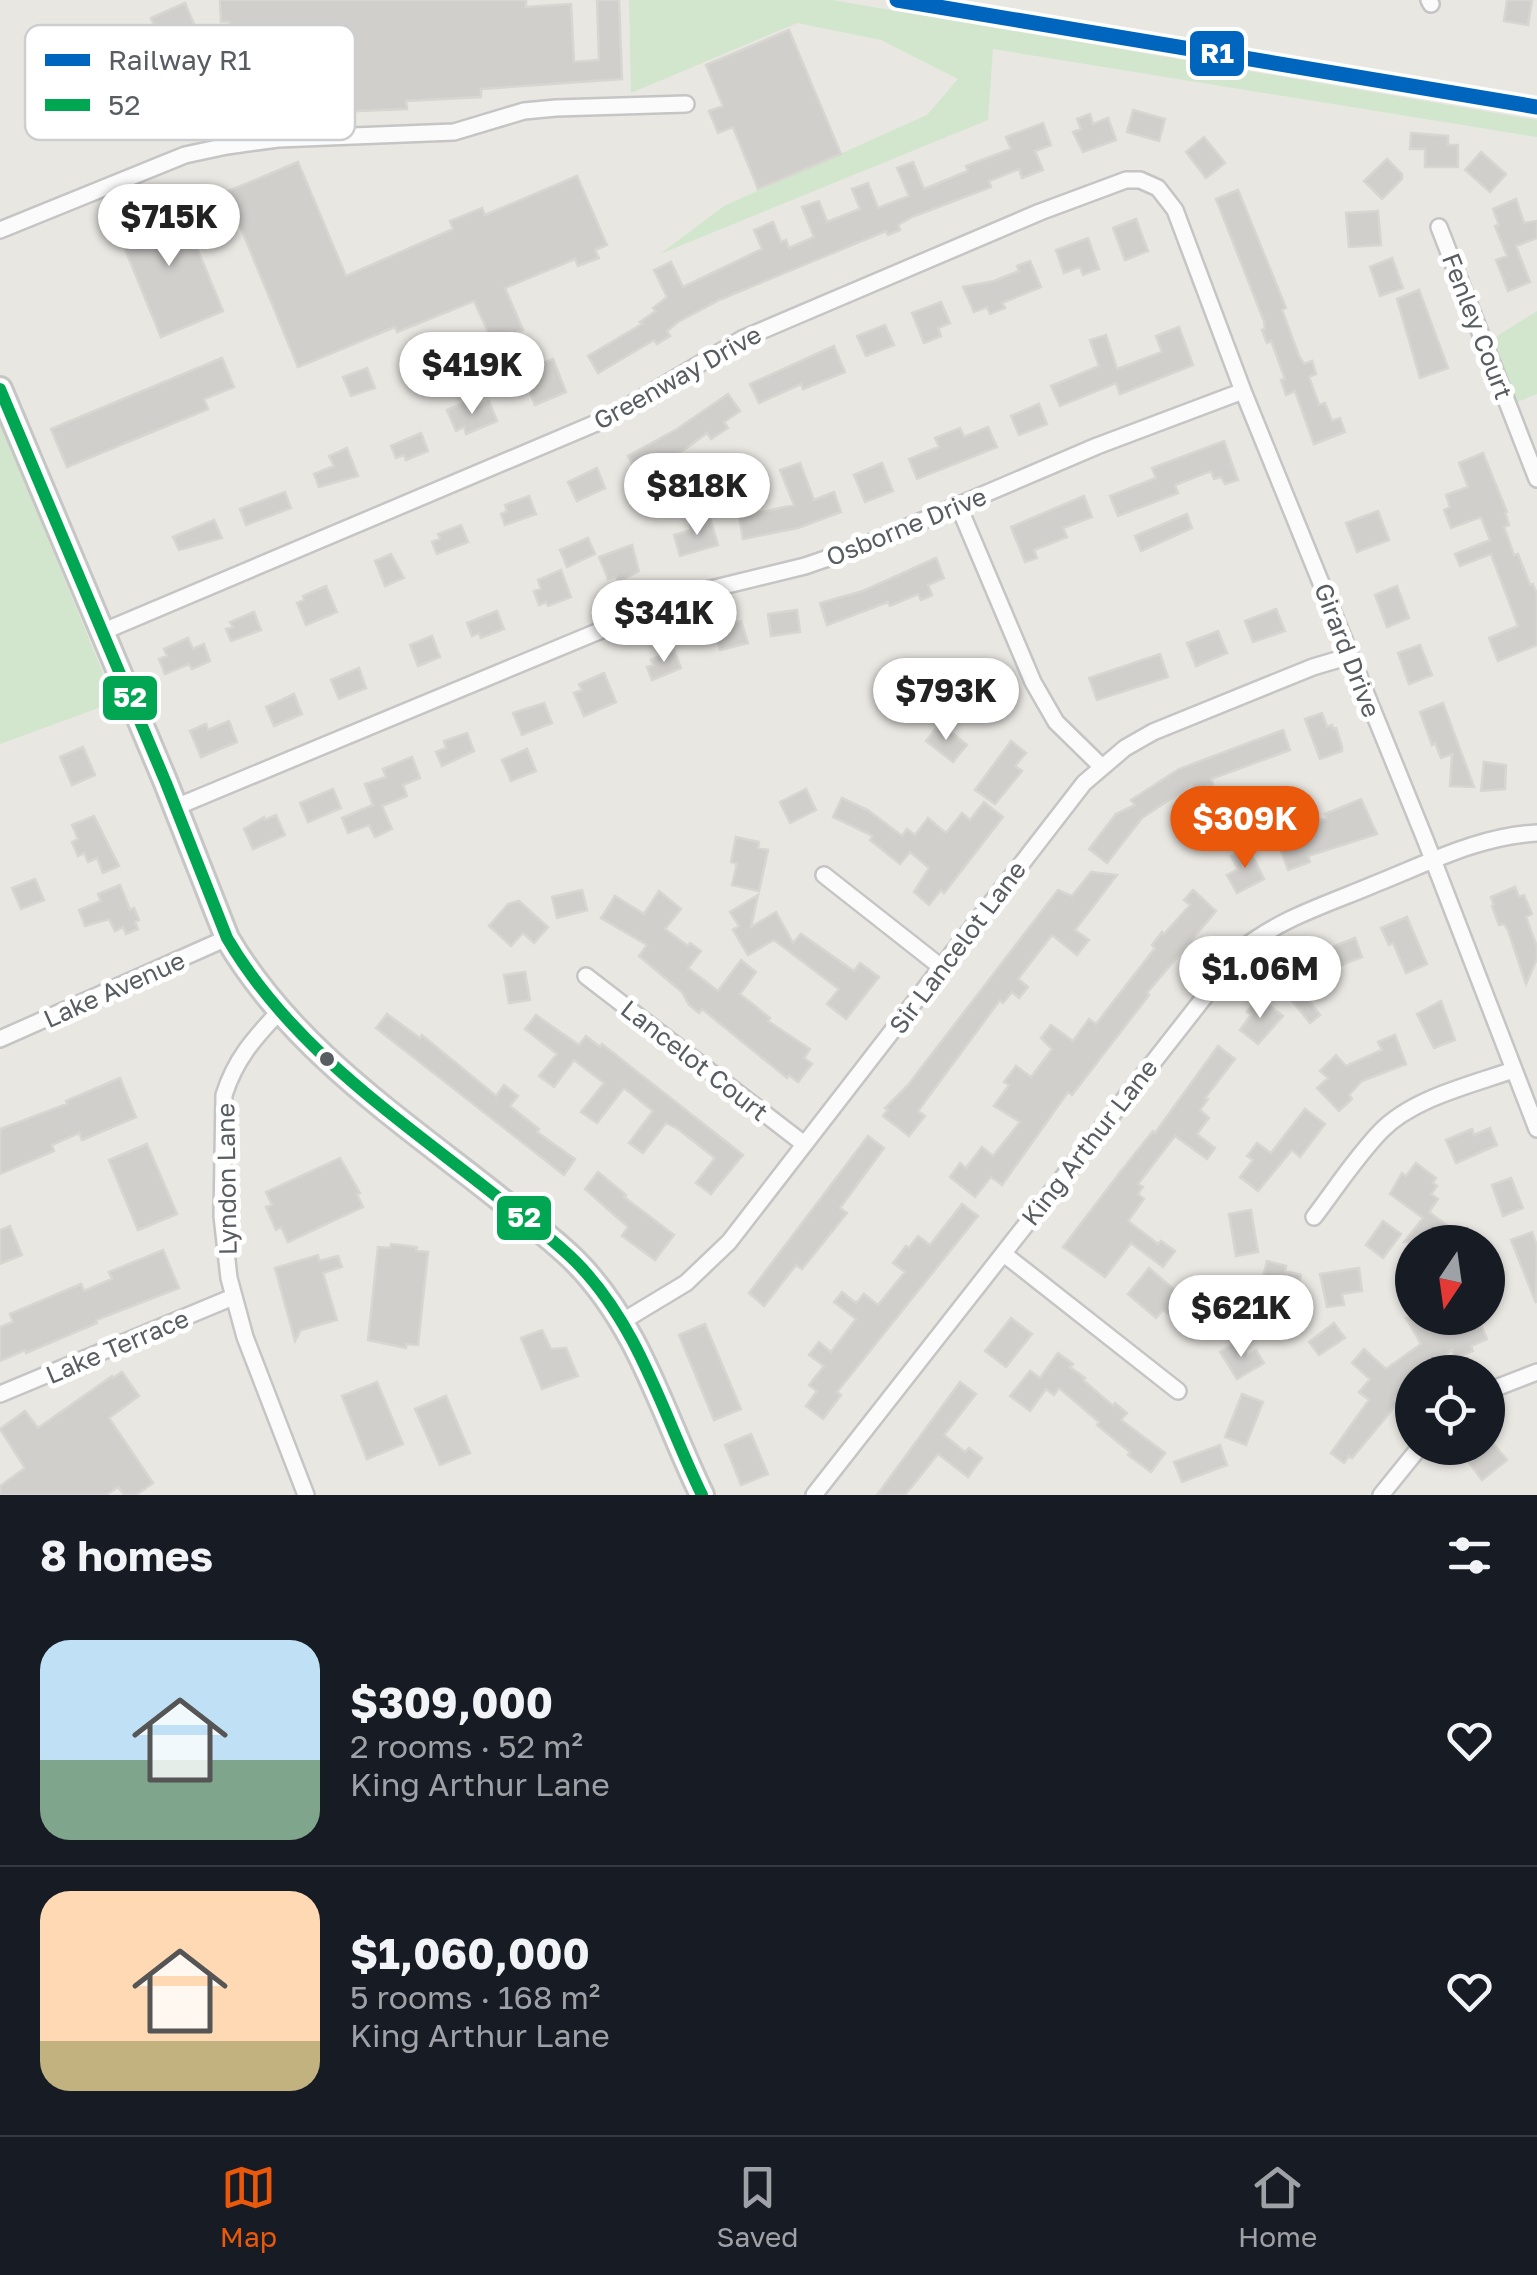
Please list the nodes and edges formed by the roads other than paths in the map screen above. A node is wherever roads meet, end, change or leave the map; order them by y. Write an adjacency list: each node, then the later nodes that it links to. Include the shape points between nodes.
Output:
1 (686, 104): 2 (street, via 556,108 454,132)
2 (355, 136)
3 (271, 140): 6 (street, via 185,156)
4 (1145, 182): 8 (street, Girard Drive, via 1175,210); 11 (street, Greenway Drive, via 1126,180 1057,205 832,299 742,338 608,418)
5 (1439, 227): 9 (street, Fenley Court)
6 (0, 230)
7 (0, 389): 11 (main road)
8 (1243, 390): 10 (street, Osborne Drive); 12 (street, Girard Drive)
9 (1537, 478)
10 (959, 507): 13 (street, via 1032,682 1056,722); 14 (street, Osborne Drive, via 806,566 686,594)
11 (102, 632): 14 (main road)
12 (1350, 656): 13 (street, Sir Lancelot Lane, via 1152,732); 16 (street, Girard Drive)
13 (1102, 766): 19 (street, Sir Lancelot Lane)
14 (176, 807): 18 (main road)
15 (1537, 833): 16 (street, King Arthur Lane, via 1488,839)
16 (1433, 860): 23 (street, Girard Drive); 27 (street, King Arthur Lane, via 1296,915 1242,949)
17 (824, 875): 19 (street)
18 (227, 938): 21 (main road); 22 (street, Lake Avenue)
19 (941, 968): 25 (street, Sir Lancelot Lane)
20 (586, 976): 25 (street, Lancelot Court)
21 (279, 1012): 28 (street, Lyndon Lane, via 242,1052 224,1095 222,1216); 29 (main road, via 326,1061 558,1245)
22 (0, 1040)
23 (1514, 1070): 24 (street, Girard Drive); 26 (street, via 1399,1116)
24 (1537, 1129)
25 (804, 1144): 29 (street, Sir Lancelot Lane, via 707,1267)
26 (1314, 1217)
27 (1004, 1254): 32 (street); 37 (street, King Arthur Lane)
28 (234, 1297): 33 (street, Lake Terrace); 35 (street, Lyndon Lane)
29 (623, 1321): 36 (main road)
30 (1537, 1372): 31 (street)
31 (1505, 1384)
32 (1178, 1392)
33 (0, 1394)
34 (1405, 1465): 38 (street)
35 (306, 1495)
36 (702, 1495)
37 (814, 1495)
38 (1381, 1495)

